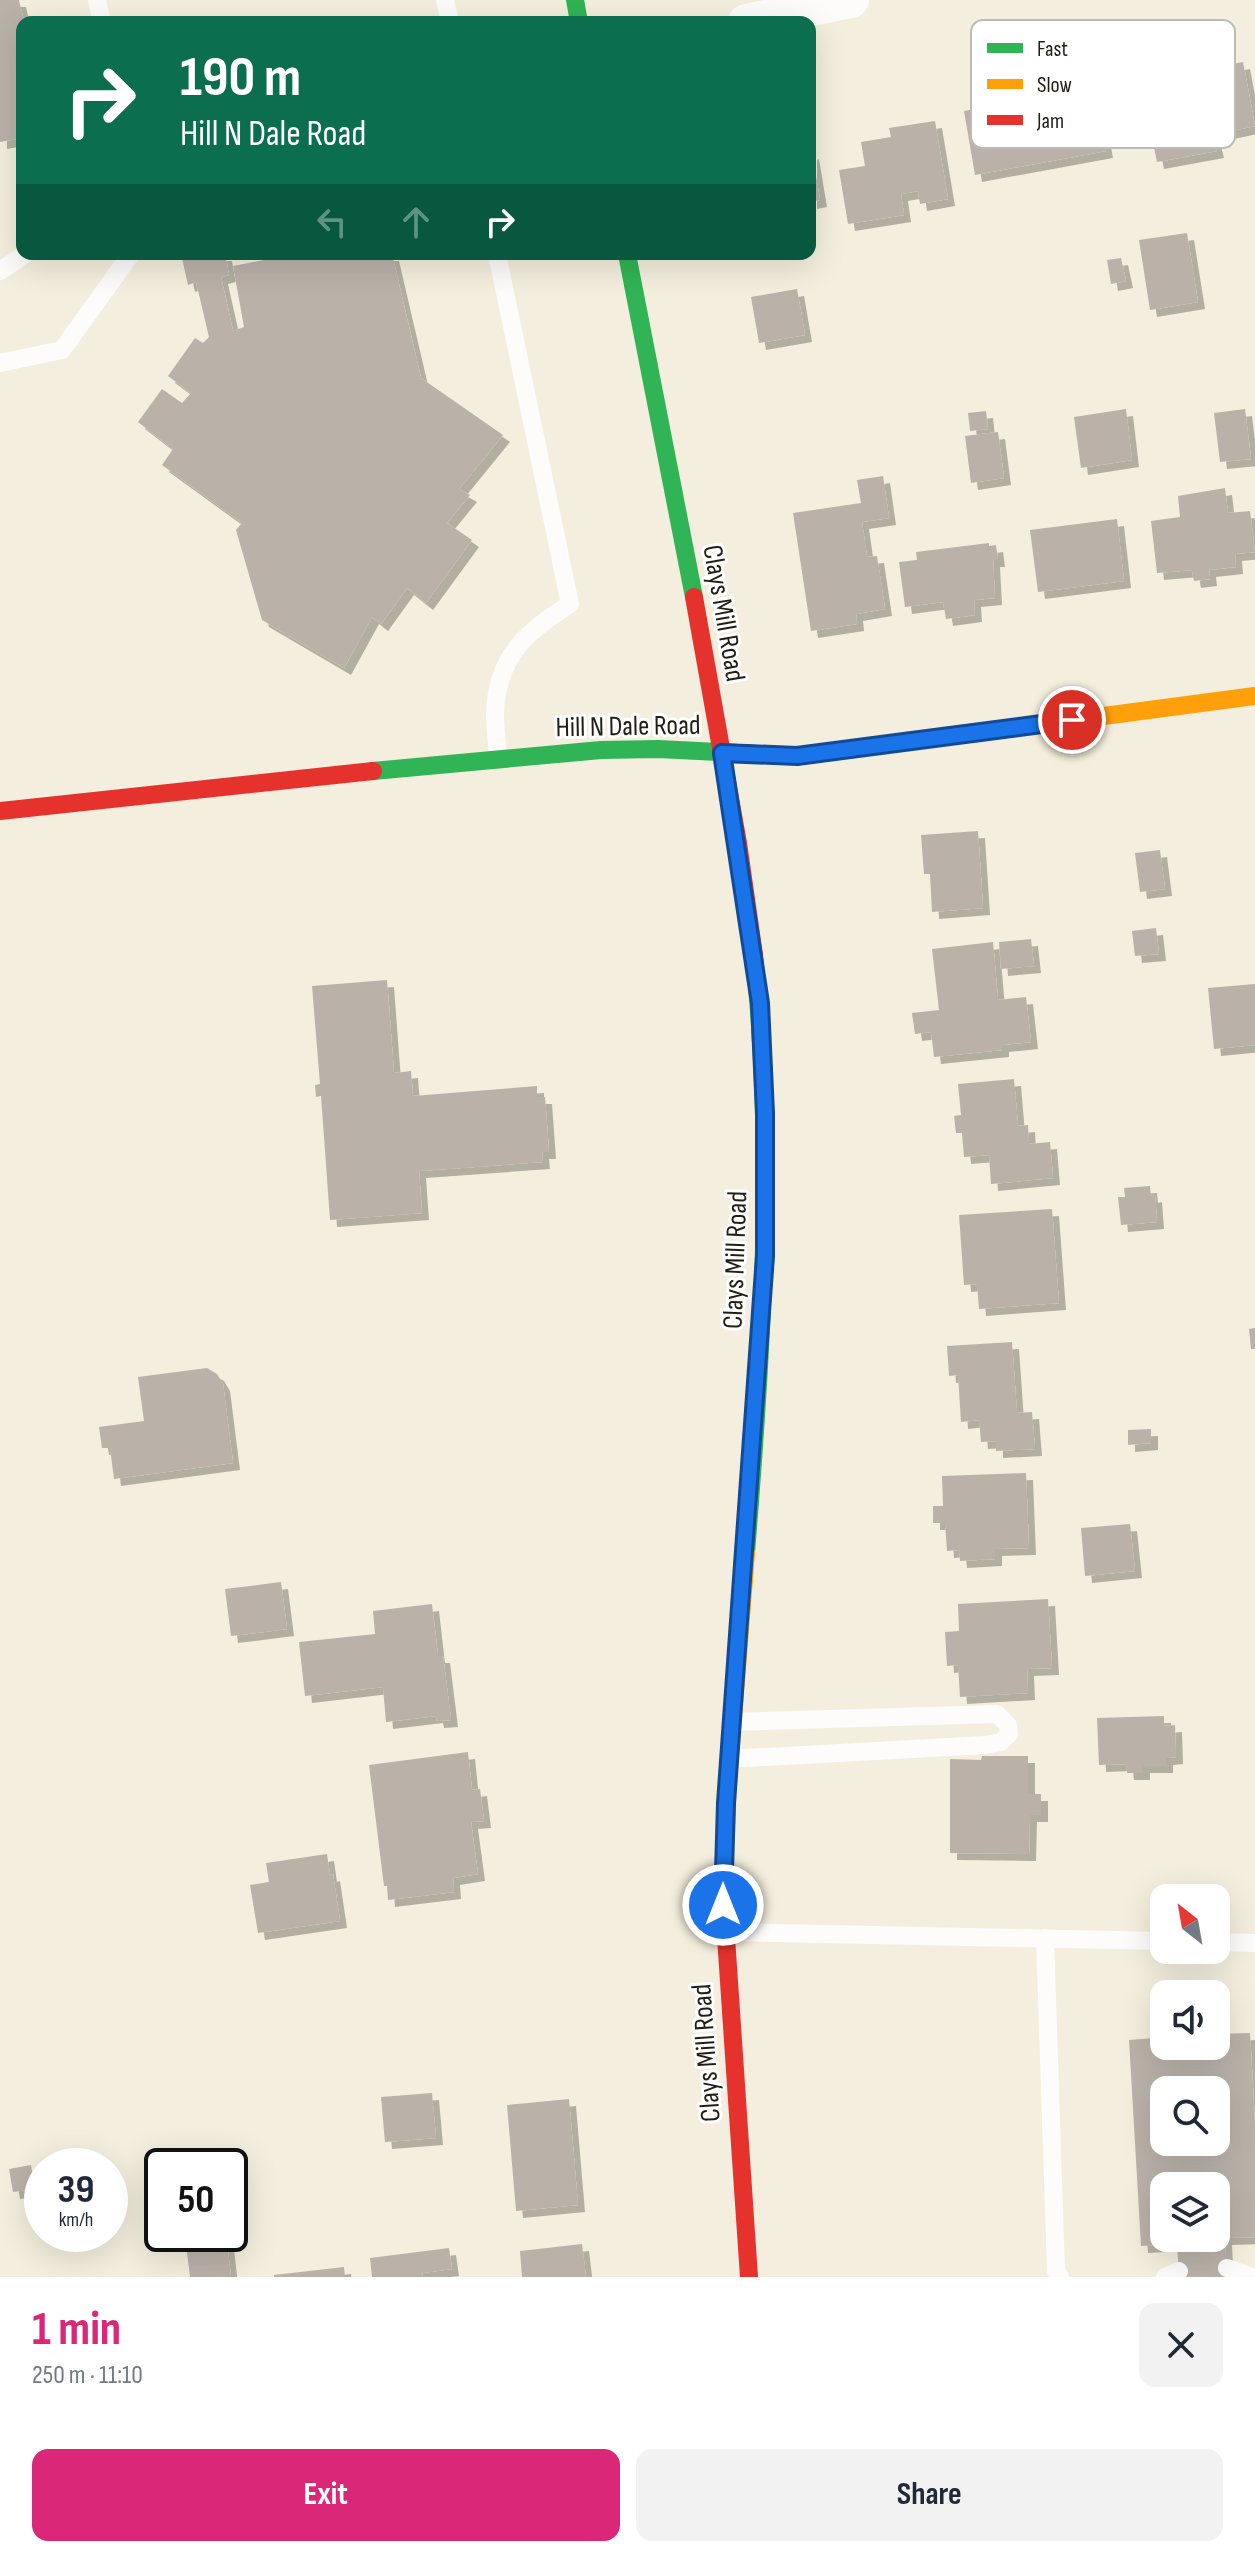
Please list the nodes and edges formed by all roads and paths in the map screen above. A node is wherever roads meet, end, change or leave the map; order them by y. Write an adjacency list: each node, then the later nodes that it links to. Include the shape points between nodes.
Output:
1 (851, 0): 2 (street)
2 (775, 16)
3 (127, 260): 6 (lane, via 62,350)
4 (498, 260): 9 (lane, via 570,604 535,626 507,659 495,701)
5 (628, 260): 8 (main road, Clays Mill Road)
6 (0, 363)
7 (1255, 696): 8 (main road, Hill N Dale Road, via 797,756)
8 (722, 753): 9 (main road, Hill N Dale Road, via 658,749); 11 (main road, Clays Mill Road, via 760,1003 765,1113 765,1256)
9 (498, 758): 10 (main road, Hill N Dale Road)
10 (0, 811)
11 (732, 1722): 12 (main road, Clays Mill Road); 12 (lane, via 997,1714 1009,1734 985,1745)
12 (729, 1759): 13 (main road, Clays Mill Road)
13 (724, 1932): 14 (lane); 19 (main road, Clays Mill Road)
14 (1045, 1938): 15 (lane); 20 (lane)
15 (1150, 1941)
16 (1230, 1942): 17 (lane)
17 (1255, 1943)
18 (1227, 2268): 21 (lane)
19 (749, 2277)
20 (1060, 2277)
21 (1251, 2277)

